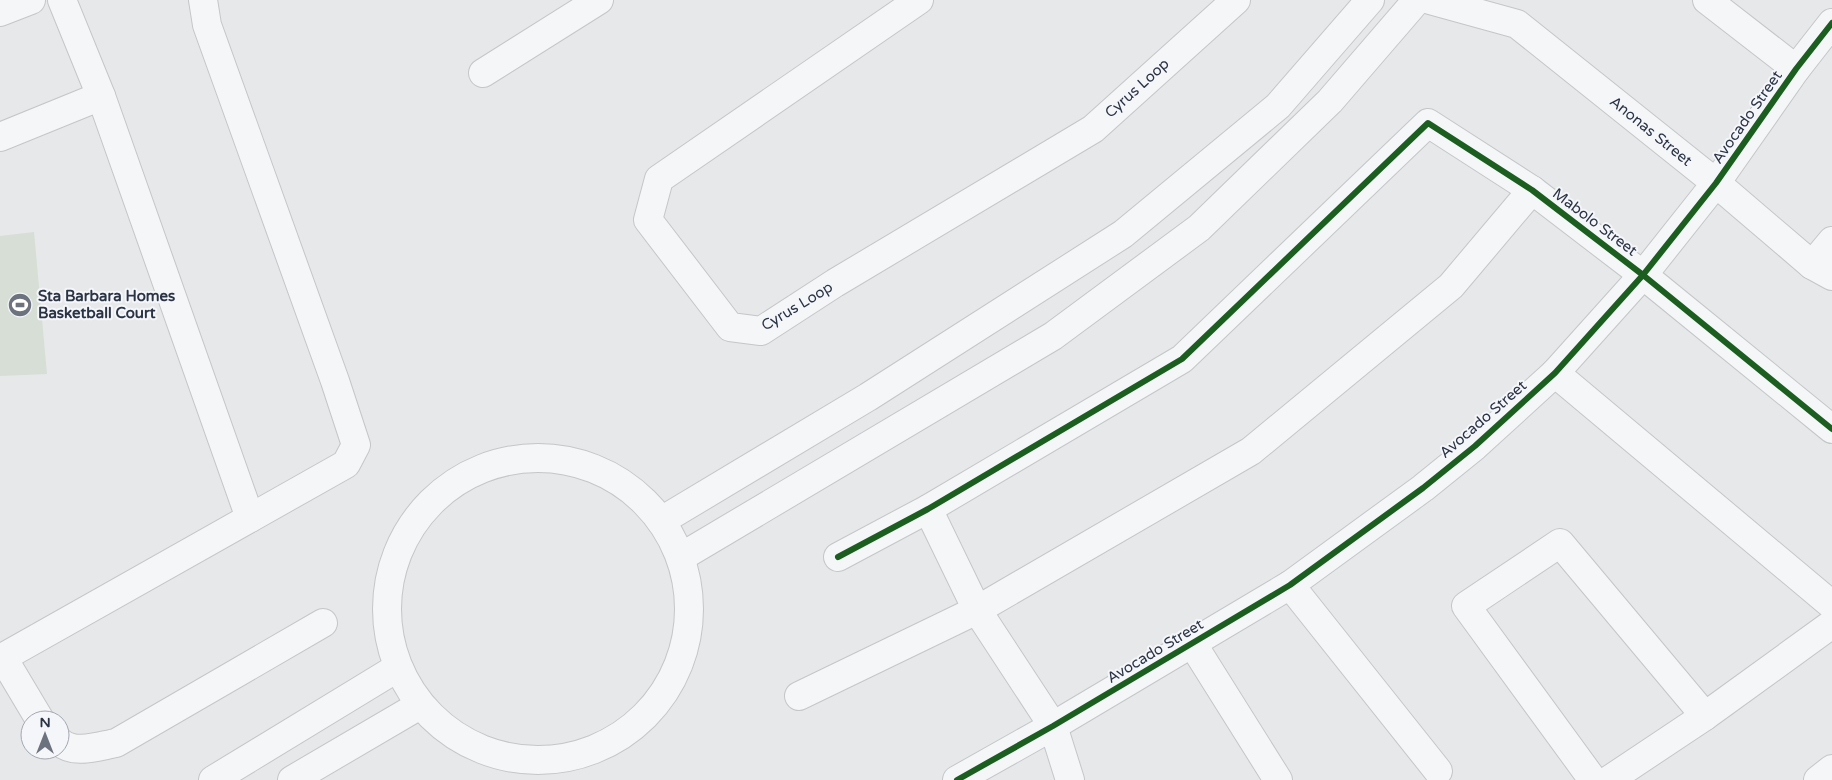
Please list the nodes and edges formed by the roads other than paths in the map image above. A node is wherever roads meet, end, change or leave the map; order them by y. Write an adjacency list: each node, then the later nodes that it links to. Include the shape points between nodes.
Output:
1 (31, 0): 11 (street)
2 (62, 0): 16 (street)
3 (202, 0): 28 (street, via 207,25 356,445 346,464)
4 (599, 0): 15 (street)
5 (919, 0): 6 (street, Cyrus Loop, via 659,179 648,220 730,327 761,331 834,283 1093,129)
6 (1236, 0)
7 (1370, 0): 24 (street, via 1278,106 1123,234)
8 (1417, 0): 25 (street, via 1330,101 1199,228 1053,336)
9 (1430, 0): 12 (street)
10 (1707, 0): 14 (street)
11 (0, 12)
12 (1514, 12): 18 (street, Anonas Street)
13 (1832, 24): 14 (street, Avocado Street)
14 (1796, 69): 18 (street, Avocado Street)
15 (483, 73)
16 (101, 96): 17 (street); 28 (street)
17 (0, 137)
18 (1716, 183): 21 (street, Anonas Street); 22 (street, Avocado Street)
19 (1532, 190): 22 (street, Mabolo Street); 27 (street, Mabolo Street, via 1428,123 1182,359); 34 (street, via 1451,286 1251,451)
20 (1832, 241): 21 (street)
21 (1822, 270)
22 (1643, 275): 23 (street, Avocado Street); 26 (street, Mabolo Street)
23 (1555, 373): 32 (street, Avocado Street, via 1424,488); 33 (street)
24 (884, 386): 25 (street); 29 (street)
25 (907, 422): 30 (street)
26 (1832, 429)
27 (928, 509): 31 (street); 34 (street)
28 (250, 518): 38 (street)
29 (661, 521): 30 (street); 39 (street, via 622,483 597,470 571,462 544,458 516,460 489,466 463,477 421,512 405,535 394,560 387,587 386,614)
30 (681, 557): 41 (street, via 690,613 678,668 665,693 626,733 574,757 545,761 517,759 489,753 463,742)
31 (838, 557)
32 (1290, 585): 37 (street, Avocado Street); 47 (street)
33 (1832, 605)
34 (977, 610): 40 (street); 44 (street)
35 (323, 623): 45 (street, via 116,743 86,749)
36 (1832, 624): 43 (street)
37 (1192, 643): 44 (street, Avocado Street); 52 (street)
38 (1, 658): 42 (street)
39 (397, 668): 41 (street); 48 (street)
40 (799, 696)
41 (420, 705): 49 (street)
42 (34, 710)
43 (1705, 716): 53 (street, via 1560,543 1466,606); 54 (street)
44 (1053, 726): 50 (street, Avocado Street); 51 (street)
45 (70, 747)
46 (1832, 769): 55 (street)
47 (1438, 771)
48 (213, 780)
49 (292, 780)
50 (957, 780)
51 (1070, 780)
52 (1278, 780)
53 (1593, 780)
54 (1608, 780)
55 (1818, 780)

